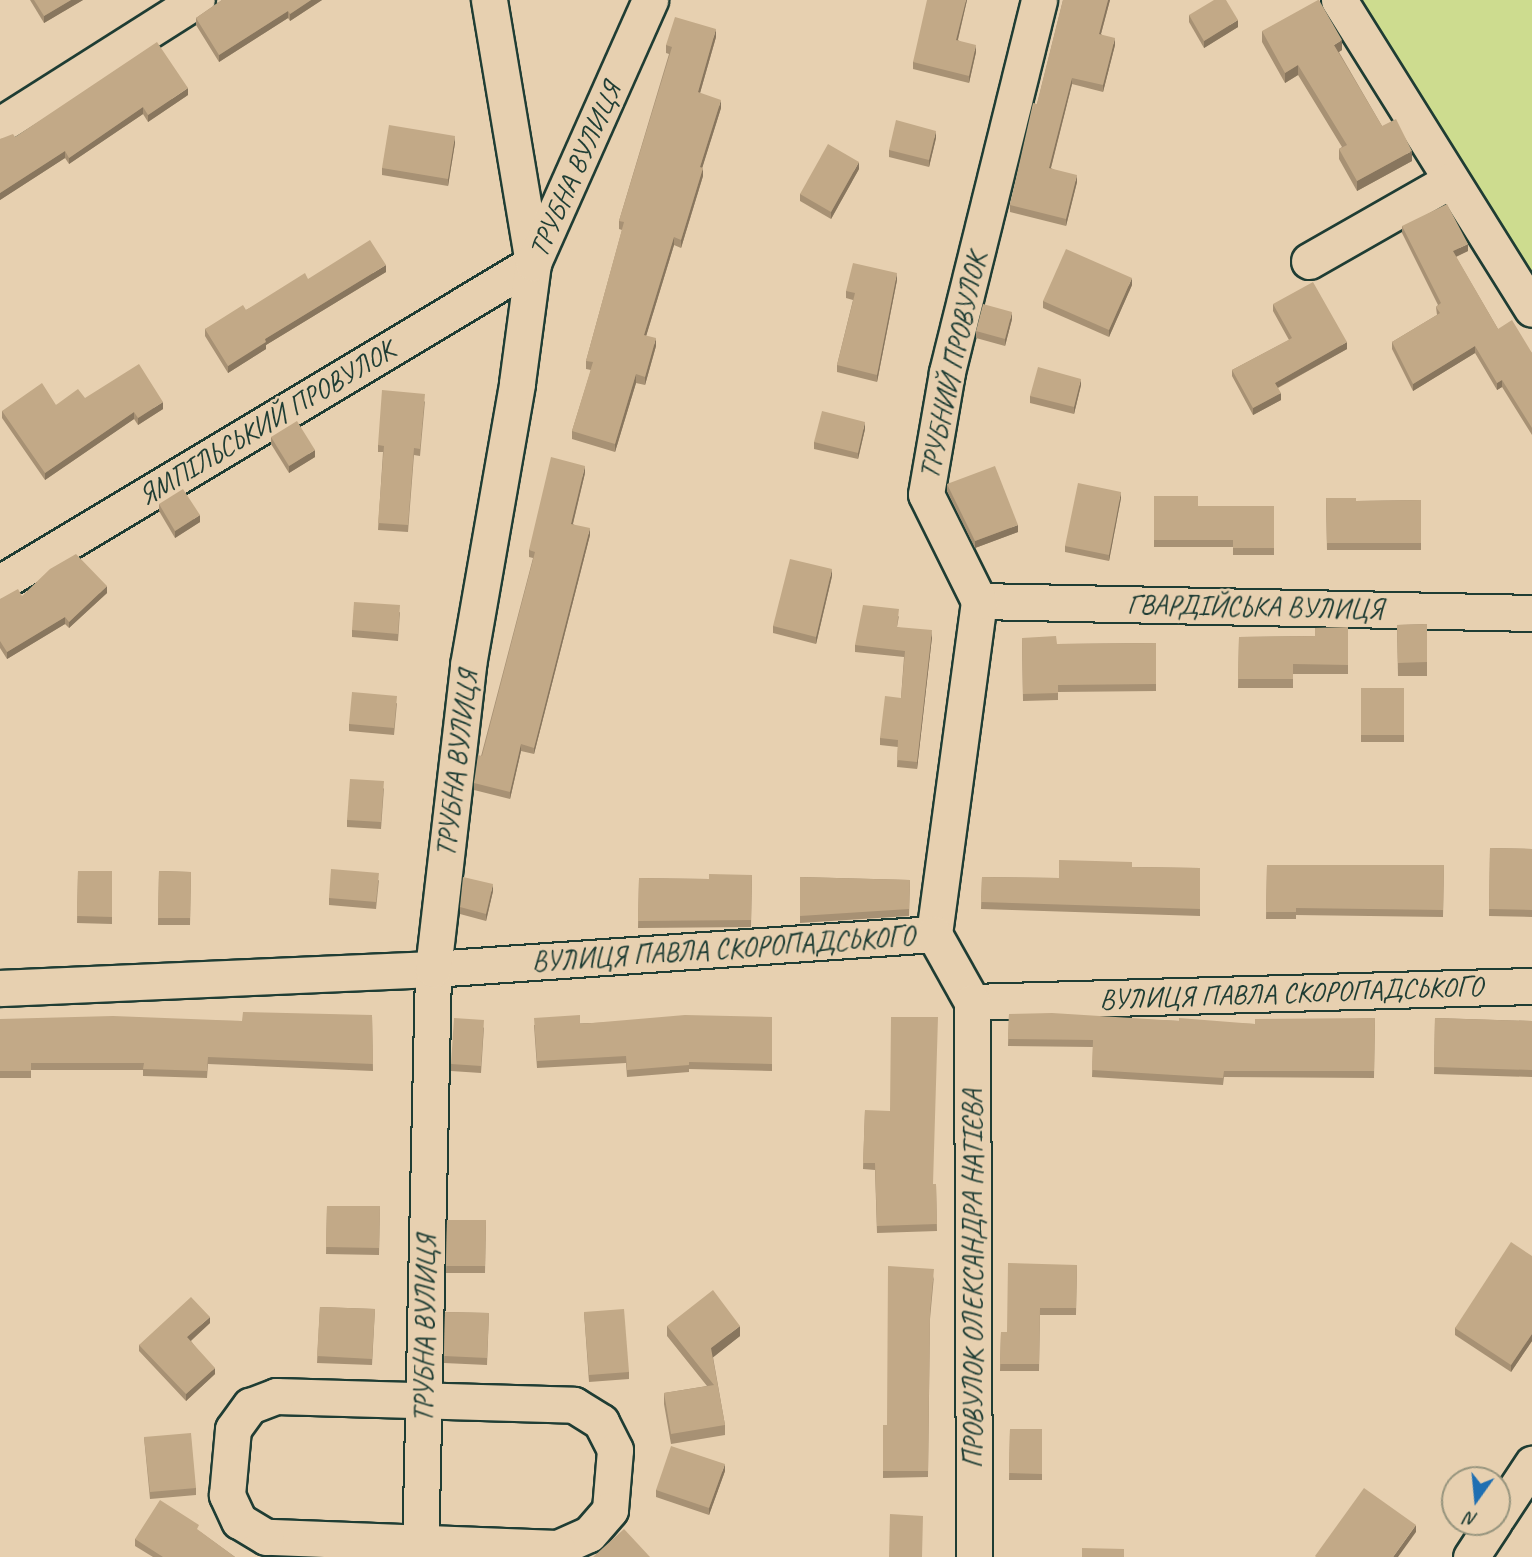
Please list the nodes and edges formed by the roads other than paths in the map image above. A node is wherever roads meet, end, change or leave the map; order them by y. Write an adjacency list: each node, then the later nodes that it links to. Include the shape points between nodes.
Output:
1 (197, 0): 6 (street)
2 (489, 0): 9 (street)
3 (650, 0): 9 (street, ТРУБНА ВУЛИЦЯ)
4 (1039, 0): 12 (street, ТРУБНИЙ ПРОВУЛОК, via 947,372 926,494)
5 (1339, 0): 7 (street)
6 (0, 125)
7 (1451, 180): 8 (street); 10 (street)
8 (1309, 261)
9 (533, 263): 11 (street, ЯМПІЛЬСЬКИЙ ПРОВУЛОК); 15 (street, ТРУБНА ВУЛИЦЯ, via 468,665)
10 (1532, 309)
11 (0, 583)
12 (979, 601): 13 (street, ГВАРДІЙСЬКА ВУЛИЦЯ); 14 (street)
13 (1532, 613)
14 (934, 934): 15 (street, ВУЛИЦЯ ПАВЛА СКОРОПАДСЬКОГО); 18 (street, ВУЛИЦЯ ПАВЛА СКОРОПАДСЬКОГО)
15 (433, 969): 17 (street, ВУЛИЦЯ ПАВЛА СКОРОПАДСЬКОГО); 19 (street, ТРУБНА ВУЛИЦЯ)
16 (1532, 986): 18 (street, ВУЛИЦЯ ПАВЛА СКОРОПАДСЬКОГО)
17 (0, 988)
18 (972, 1002): 24 (street, ПРОВУЛОК ОЛЕКСАНДРА НАТІЄВА)
19 (424, 1402): 23 (street, ТРУБНА ВУЛИЦЯ); 23 (street, via 574,1405 601,1422 615,1450 610,1510 589,1534 557,1548); 23 (street, via 276,1396 250,1406 233,1429 227,1495 239,1521 266,1537)
20 (1532, 1464): 21 (street)
21 (1511, 1496)
22 (1485, 1536): 25 (street)
23 (421, 1550)
24 (974, 1557)
25 (1471, 1557)

